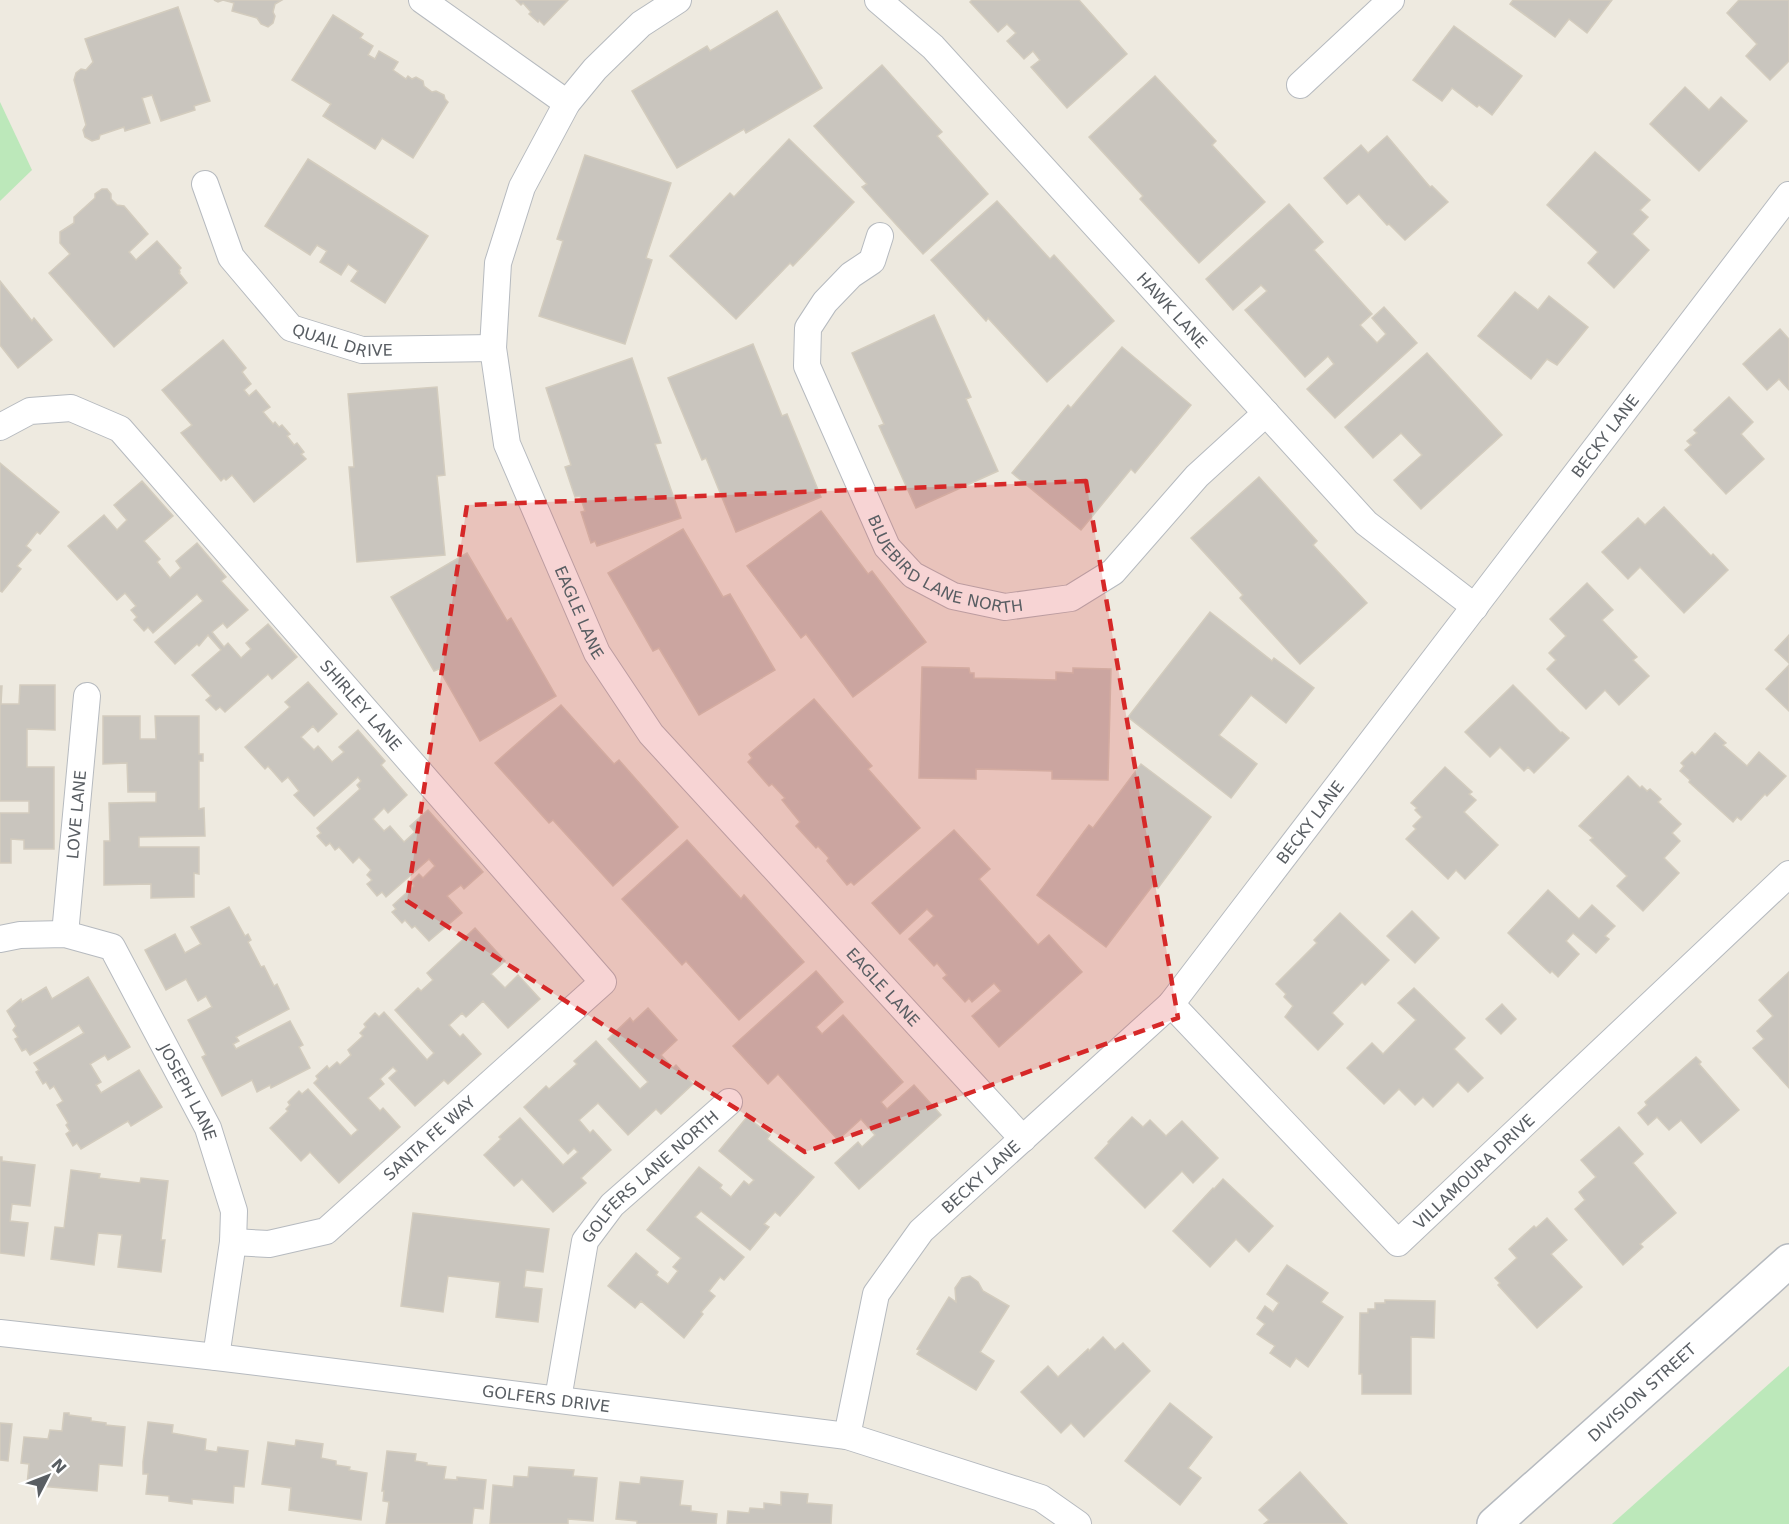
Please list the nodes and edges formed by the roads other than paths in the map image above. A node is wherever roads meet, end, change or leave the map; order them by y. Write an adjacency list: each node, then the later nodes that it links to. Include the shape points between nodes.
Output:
1 (422, 0): 6 (street)
2 (678, 0): 6 (street, EAGLE LANE, via 640,24)
3 (878, 0): 11 (street, HAWK LANE, via 933,47)
4 (1391, 0): 5 (street)
5 (1300, 86)
6 (567, 103): 10 (street, EAGLE LANE, via 522,187 498,262)
7 (204, 184): 10 (street, QUAIL DRIVE, via 231,256 291,328 362,350)
8 (1789, 195): 13 (street, BECKY LANE)
9 (880, 236): 11 (street, BLUEBIRD LANE NORTH, via 872,261 851,275 825,302 808,328 807,366 887,547 913,575 953,596 1005,607 1071,598 1113,572 1197,476)
10 (493, 348): 21 (street, EAGLE LANE, via 507,444 597,653 651,734)
11 (1266, 413): 13 (street, HAWK LANE, via 1366,523)
12 (0, 427): 18 (street, SHIRLEY LANE, via 30,411 71,408 120,429)
13 (1475, 607): 19 (street, BECKY LANE)
14 (87, 696): 16 (street, LOVE LANE)
15 (1789, 874): 19 (street, VILLAMOURA DRIVE, via 1398,1243)
16 (65, 934): 17 (street, JOSEPH LANE); 22 (street, JOSEPH LANE, via 111,947 208,1128 234,1211)
17 (0, 939)
18 (603, 982): 22 (street, SANTA FE WAY, via 326,1231 269,1244)
19 (1171, 1004): 21 (street, BECKY LANE)
20 (729, 1102): 26 (street, GOLFERS LANE NORTH, via 612,1205 585,1241)
21 (1023, 1139): 27 (street, BECKY LANE, via 921,1231 876,1294)
22 (233, 1242): 25 (street, JOSEPH LANE)
23 (1789, 1261): 29 (street, DIVISION STREET)
24 (0, 1333): 25 (street, GOLFERS DRIVE)
25 (216, 1357): 26 (street, GOLFERS DRIVE)
26 (558, 1399): 27 (street, GOLFERS DRIVE)
27 (847, 1436): 28 (street, GOLFERS DRIVE, via 1041,1498)
28 (1078, 1524)
29 (1494, 1524)

